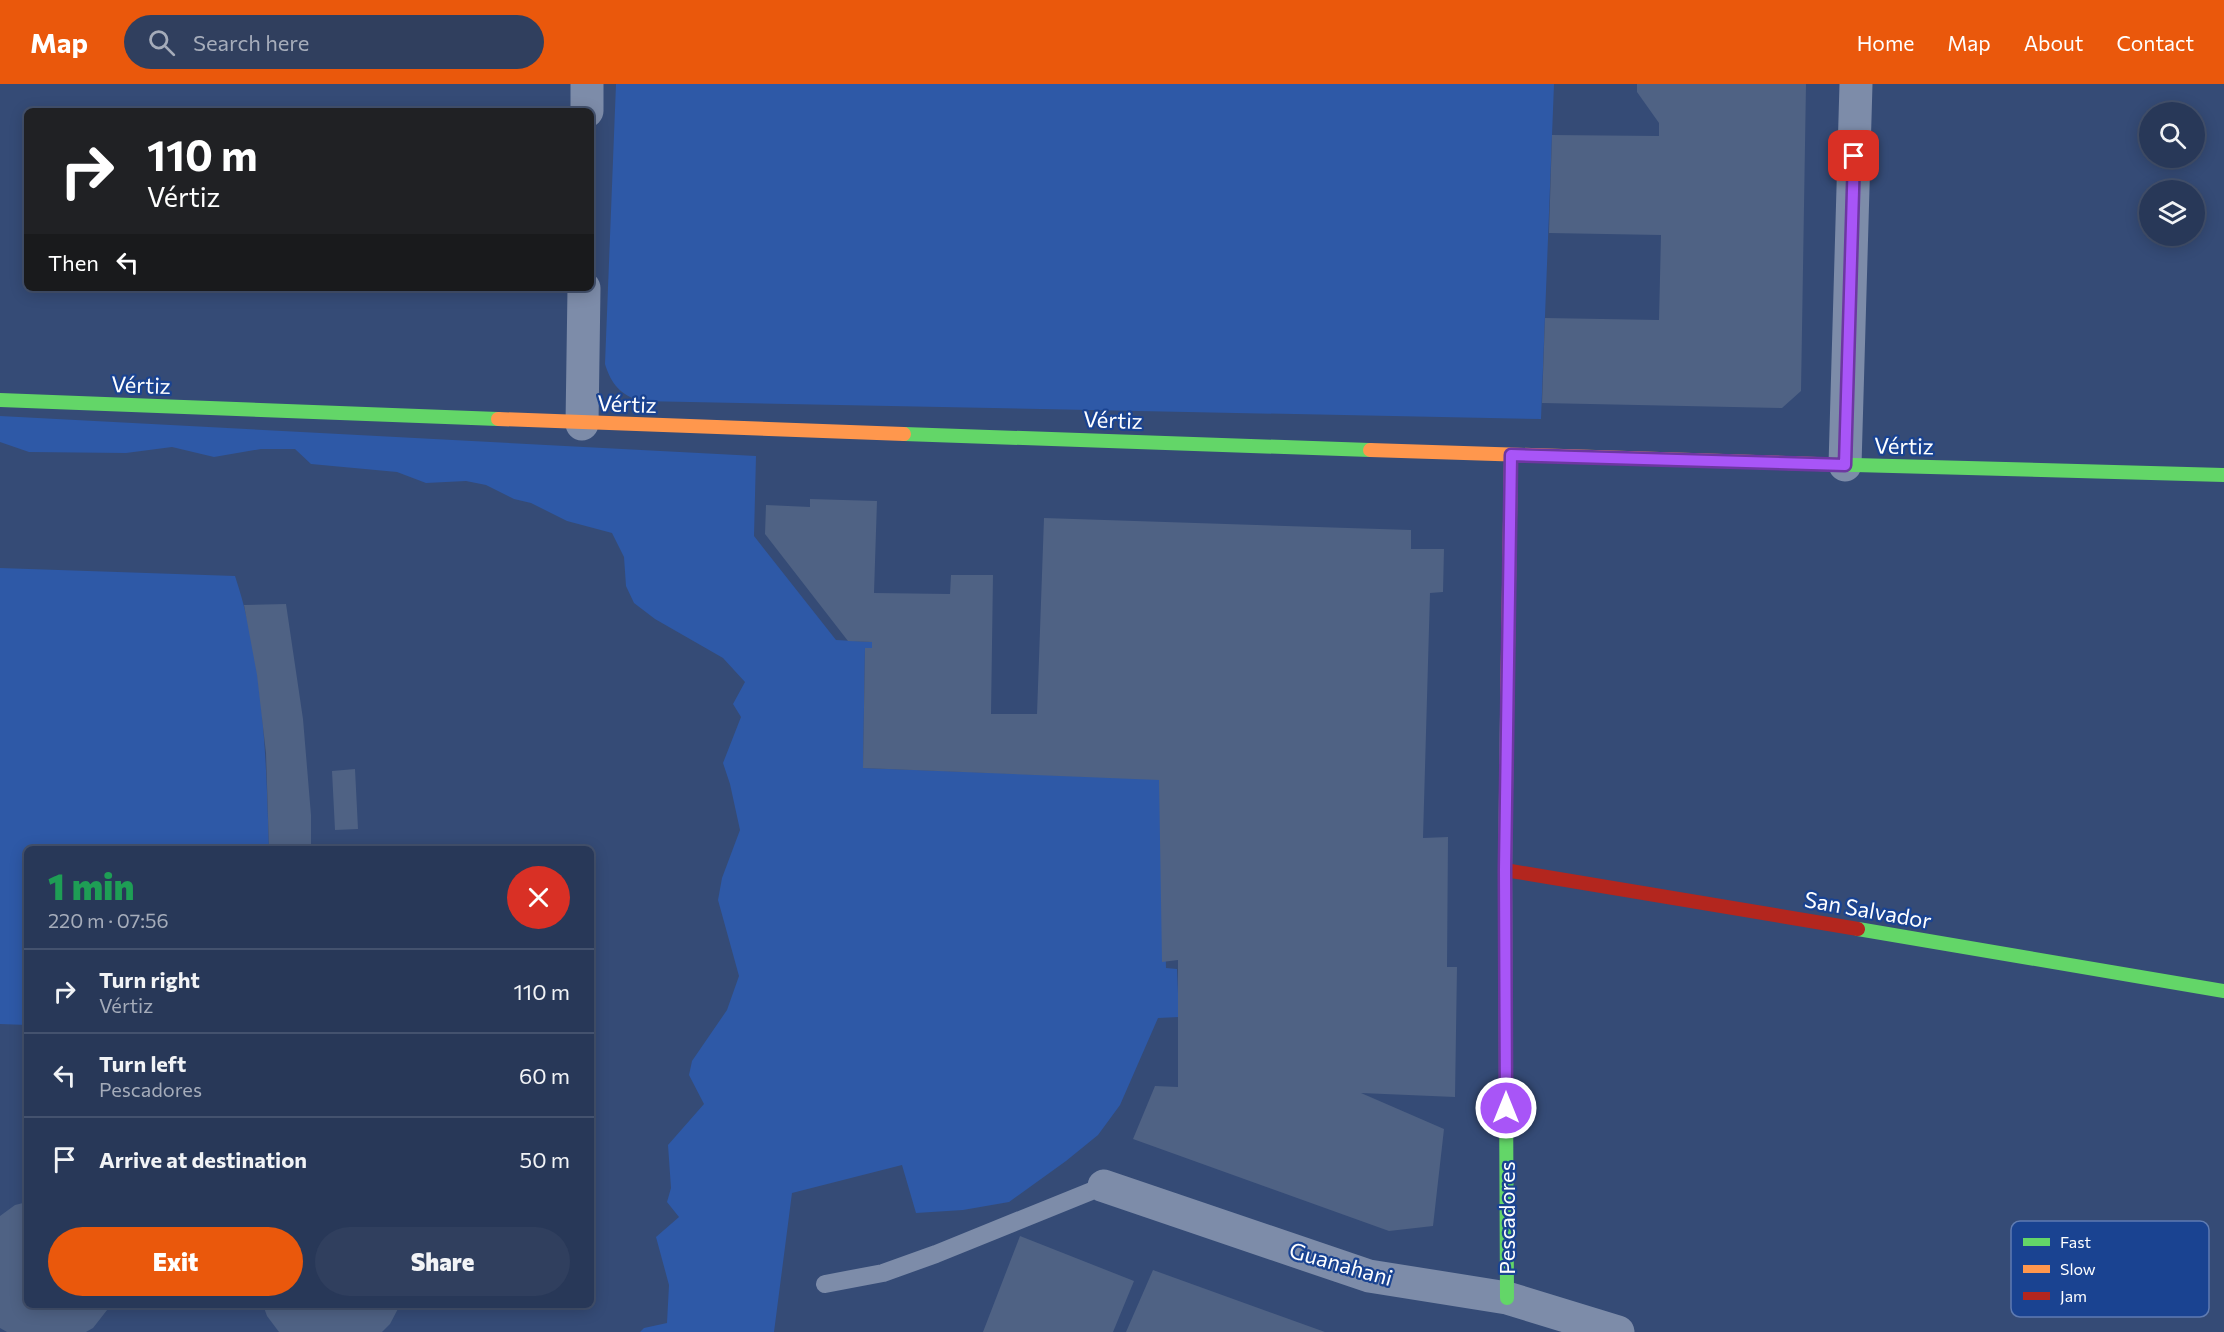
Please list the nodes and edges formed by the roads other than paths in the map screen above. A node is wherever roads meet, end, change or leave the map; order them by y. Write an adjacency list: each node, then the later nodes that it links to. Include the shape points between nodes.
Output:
1 (587, 84): 3 (street)
2 (1856, 84): 8 (street)
3 (587, 108)
4 (584, 291): 6 (street)
5 (0, 400): 6 (street, Vértiz)
6 (582, 424): 7 (street, Vértiz)
7 (1511, 455): 8 (street, Vértiz); 10 (street, Pescadores)
8 (1845, 465): 9 (street, Vértiz)
9 (2224, 475)
10 (1505, 870): 11 (street, San Salvador); 14 (street, Pescadores)
11 (2224, 991)
12 (1104, 1185): 13 (lane, via 915,1262 883,1273); 14 (street, Guanahani, via 1370,1276)
13 (825, 1284)
14 (1507, 1298): 15 (street, Guanahani)
15 (1566, 1324): 16 (street, Guanahani)
16 (1618, 1332)

